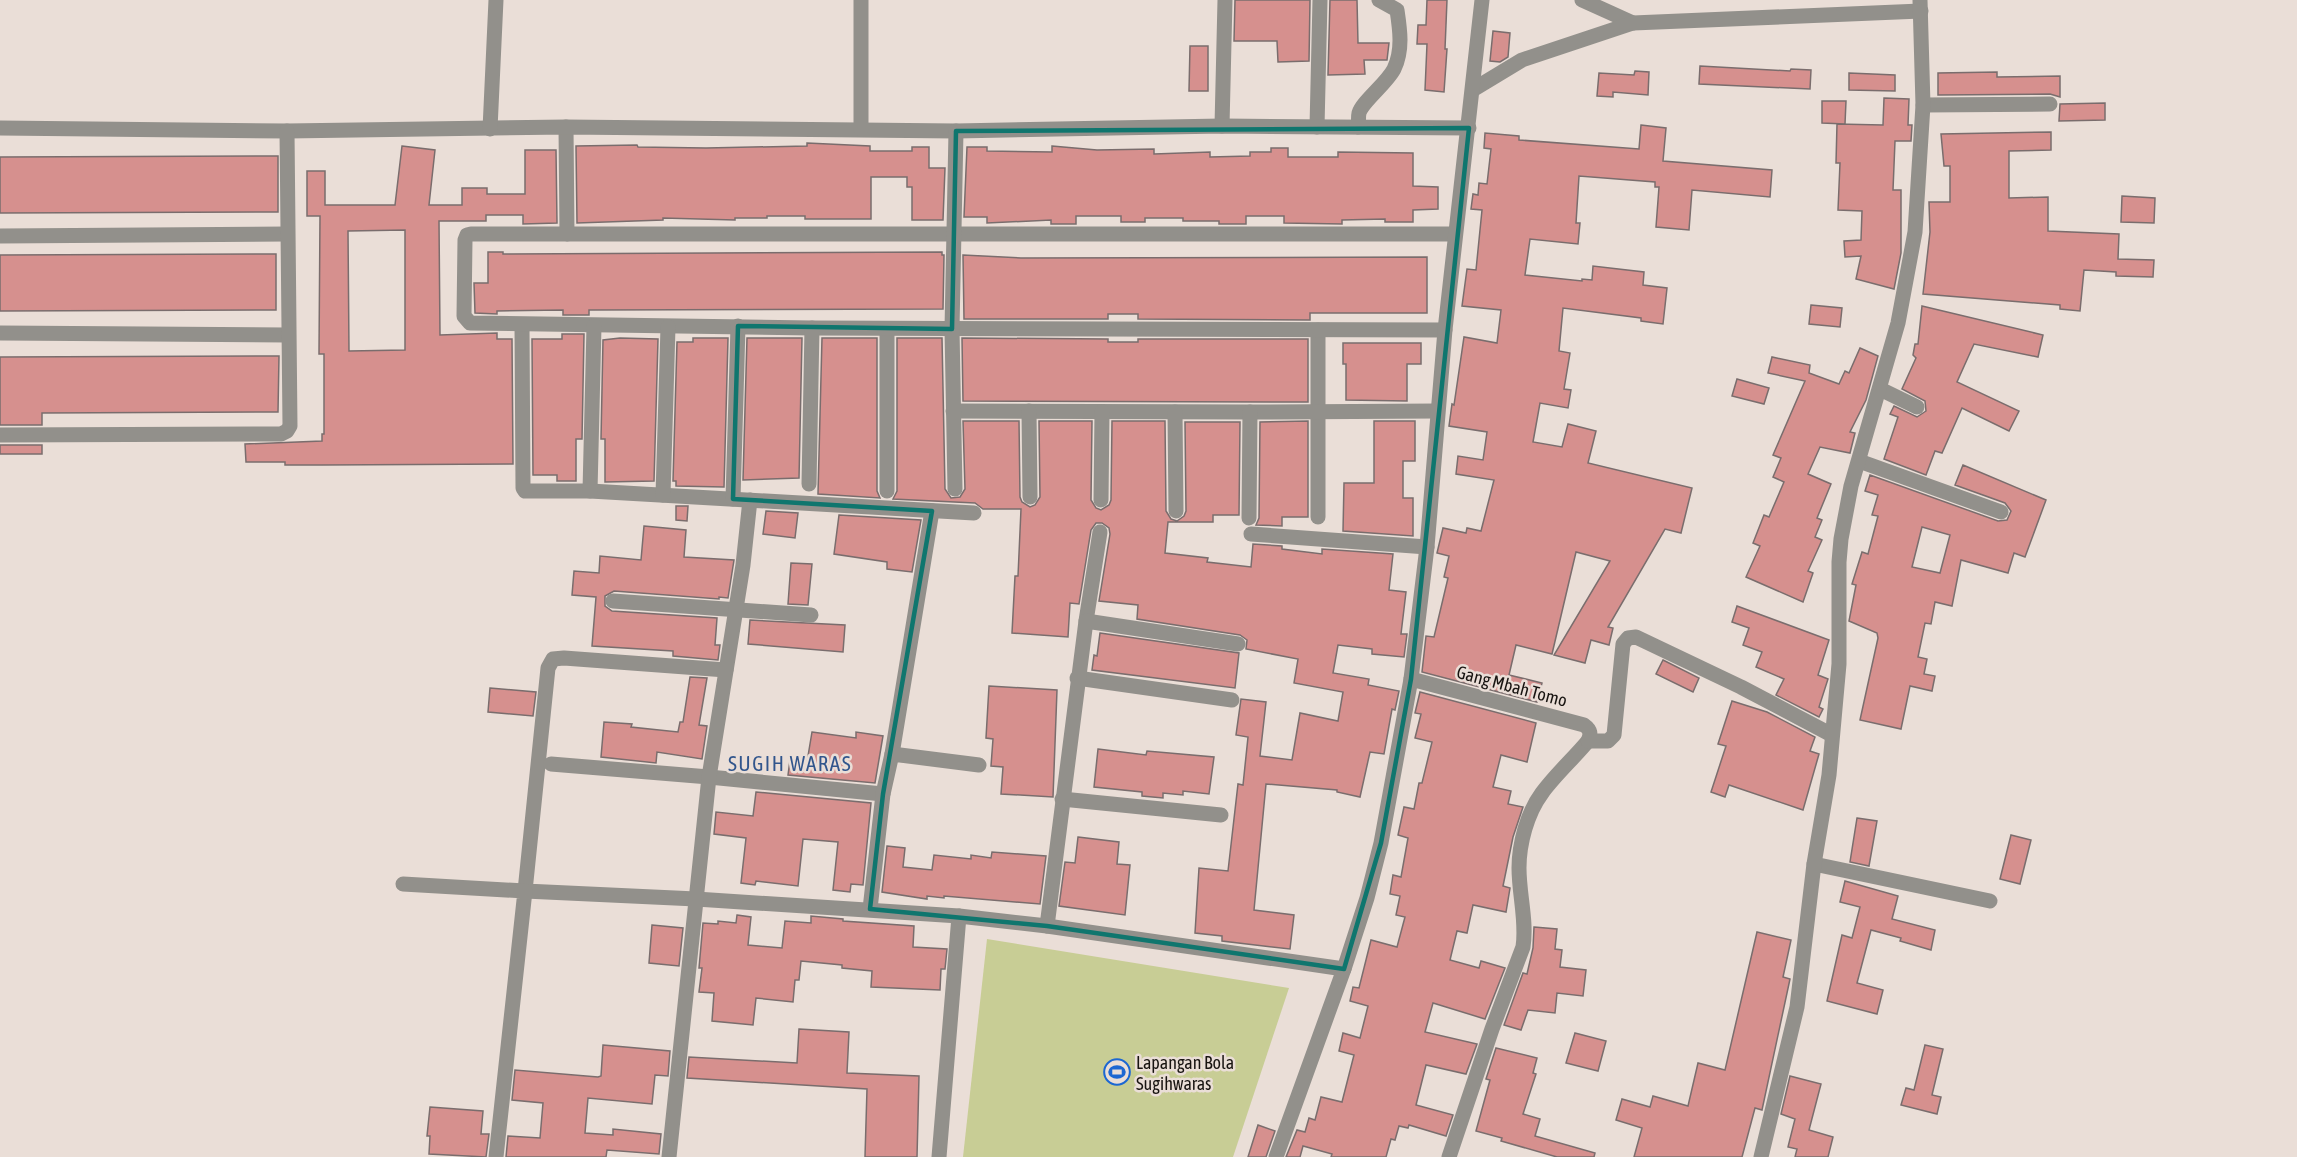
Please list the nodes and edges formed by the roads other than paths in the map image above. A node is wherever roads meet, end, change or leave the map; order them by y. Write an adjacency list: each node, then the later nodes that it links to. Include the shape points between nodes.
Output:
1 (496, 0): 19 (street)
2 (861, 0): 20 (street)
3 (1224, 0): 13 (street)
4 (1320, 0): 15 (street)
5 (1379, 0): 16 (street, via 1397,10 1399,54 1394,70 1361,110)
6 (1482, 0): 10 (street)
7 (1582, 0): 9 (street)
8 (1921, 5): 9 (street); 12 (street)
9 (1633, 23): 10 (street, via 1522,60)
10 (1474, 89): 18 (street)
11 (2050, 104): 12 (street)
12 (1923, 105): 39 (street, via 1910,270)
13 (1221, 126): 15 (street); 22 (street)
14 (566, 127): 19 (street); 20 (street); 24 (street)
15 (1317, 127): 16 (street)
16 (1358, 127): 18 (street)
17 (0, 128): 21 (street)
18 (1469, 128): 25 (street)
19 (494, 129): 21 (street)
20 (861, 129): 22 (street)
21 (287, 131): 23 (street)
22 (956, 131): 26 (street)
23 (287, 234): 27 (street); 38 (street)
24 (567, 234): 26 (street); 28 (street, via 467,235 466,321)
25 (1455, 234): 26 (street); 36 (street)
26 (954, 235): 34 (street)
27 (0, 236)
28 (522, 326): 29 (street); 52 (street, via 524,489)
29 (594, 326): 31 (street); 52 (street)
30 (738, 326): 31 (street); 32 (street); 56 (street)
31 (668, 327): 54 (street)
32 (812, 328): 33 (street); 50 (street)
33 (887, 329): 34 (street); 53 (street)
34 (952, 329): 35 (street); 42 (street)
35 (1318, 330): 36 (street); 41 (street)
36 (1445, 330): 44 (street)
37 (0, 333): 38 (street)
38 (287, 335): 48 (street, via 290,426 282,434)
39 (1881, 390): 40 (street); 49 (street)
40 (1917, 407)
41 (1318, 410): 44 (street); 47 (street); 63 (street)
42 (953, 411): 43 (street); 51 (street)
43 (1029, 411): 45 (street); 55 (street)
44 (1437, 411): 67 (street)
45 (1102, 412): 46 (street); 58 (street)
46 (1175, 412): 47 (street); 60 (street)
47 (1250, 412): 64 (street)
48 (0, 435)
49 (1859, 460): 61 (street); 77 (street, via 1841,539 1840,632)
50 (809, 484)
51 (955, 489)
52 (590, 491): 54 (street)
53 (887, 491)
54 (663, 495): 56 (street)
55 (1030, 497)
56 (734, 499): 57 (street)
57 (750, 500): 59 (street); 69 (street)
58 (1101, 500)
59 (932, 511): 62 (street); 79 (street)
60 (1176, 511)
61 (2001, 512)
62 (974, 513)
63 (1318, 517)
64 (1249, 518)
65 (1100, 532): 71 (street)
66 (1251, 534): 67 (street)
67 (1427, 547): 75 (street)
68 (613, 601): 69 (street)
69 (736, 610): 70 (street); 73 (street)
70 (810, 615)
71 (1086, 621): 72 (street); 74 (street)
72 (1238, 644)
73 (726, 670): 82 (street); 88 (street, via 559,657 550,662)
74 (1077, 678): 76 (street); 84 (street)
75 (1412, 679): 78 (street, Gang Mbah Tomo, via 1584,725); 94 (street, via 1381,843)
76 (1232, 700)
77 (1832, 735): 78 (street, via 1636,636 1623,644 1612,739); 86 (street)
78 (1597, 741): 99 (street, via 1541,794 1532,809 1519,868 1523,947)
79 (892, 754): 81 (street); 83 (street)
80 (551, 764): 82 (street)
81 (980, 765)
82 (709, 777): 83 (street); 89 (street)
83 (883, 794): 91 (street)
84 (1062, 799): 85 (street); 93 (street)
85 (1221, 815)
86 (1814, 864): 90 (street); 100 (street, via 1797,1007)
87 (404, 884): 88 (street)
88 (525, 891): 89 (street); 95 (street)
89 (696, 899): 91 (street); 96 (street)
90 (1990, 901)
91 (870, 909): 92 (street)
92 (959, 916): 93 (street); 97 (street)
93 (1047, 926): 94 (street)
94 (1344, 969): 98 (street)
95 (496, 1157)
96 (669, 1157)
97 (939, 1157)
98 (1276, 1157)
99 (1449, 1157)
100 (1761, 1157)

